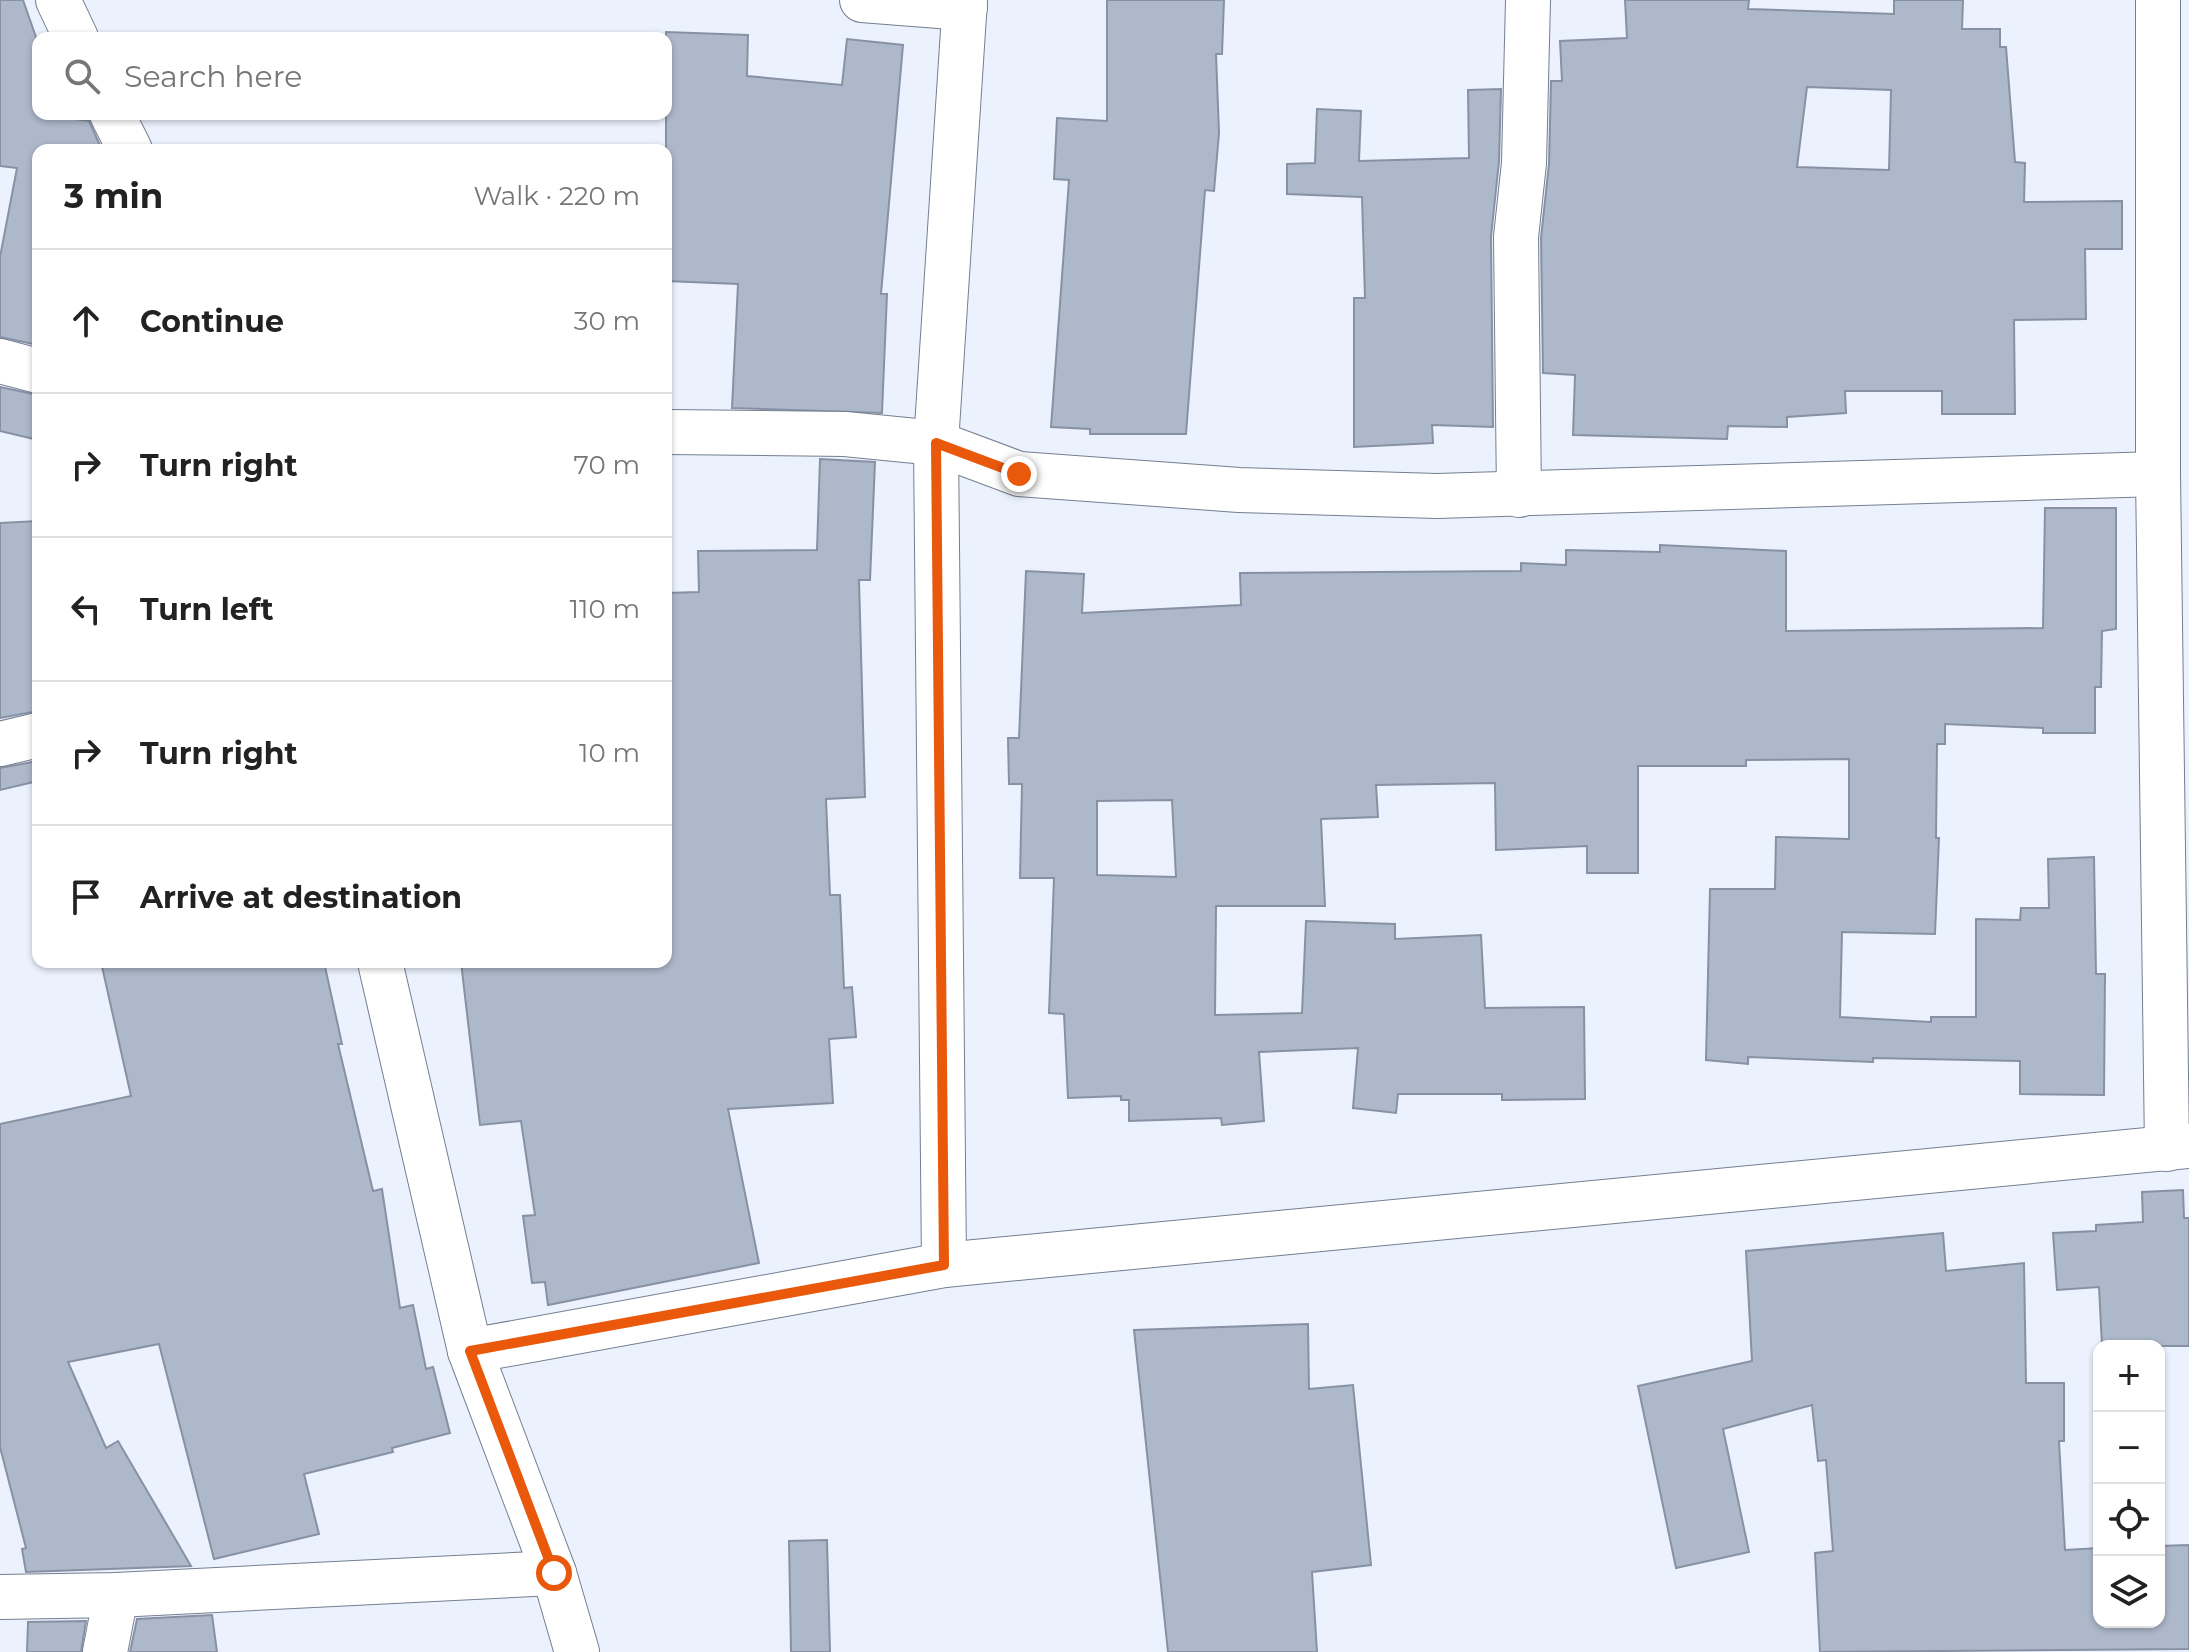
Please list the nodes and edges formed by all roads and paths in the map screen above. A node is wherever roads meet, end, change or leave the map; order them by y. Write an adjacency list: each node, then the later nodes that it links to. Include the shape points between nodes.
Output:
1 (58, 0): 6 (street)
2 (862, 0): 5 (street)
3 (1528, 0): 14 (street, via 1524,163 1516,237)
4 (2158, 0): 13 (street)
5 (965, 4): 12 (street)
6 (73, 32)
7 (115, 120): 8 (street)
8 (127, 144)
9 (0, 361): 10 (street)
10 (32, 369)
11 (672, 432): 12 (street, via 845,434)
12 (936, 443): 14 (street, via 1019,474 1239,490); 19 (street)
13 (2158, 474): 14 (street); 18 (street)
14 (1519, 495)
15 (32, 736): 16 (street)
16 (0, 744)
17 (381, 968): 20 (street)
18 (2178, 1148): 19 (street)
19 (944, 1265): 20 (street)
20 (470, 1351): 21 (street)
21 (554, 1573): 22 (street); 25 (street)
22 (116, 1595): 23 (street); 24 (street)
23 (0, 1597)
24 (105, 1652)
25 (577, 1652)

